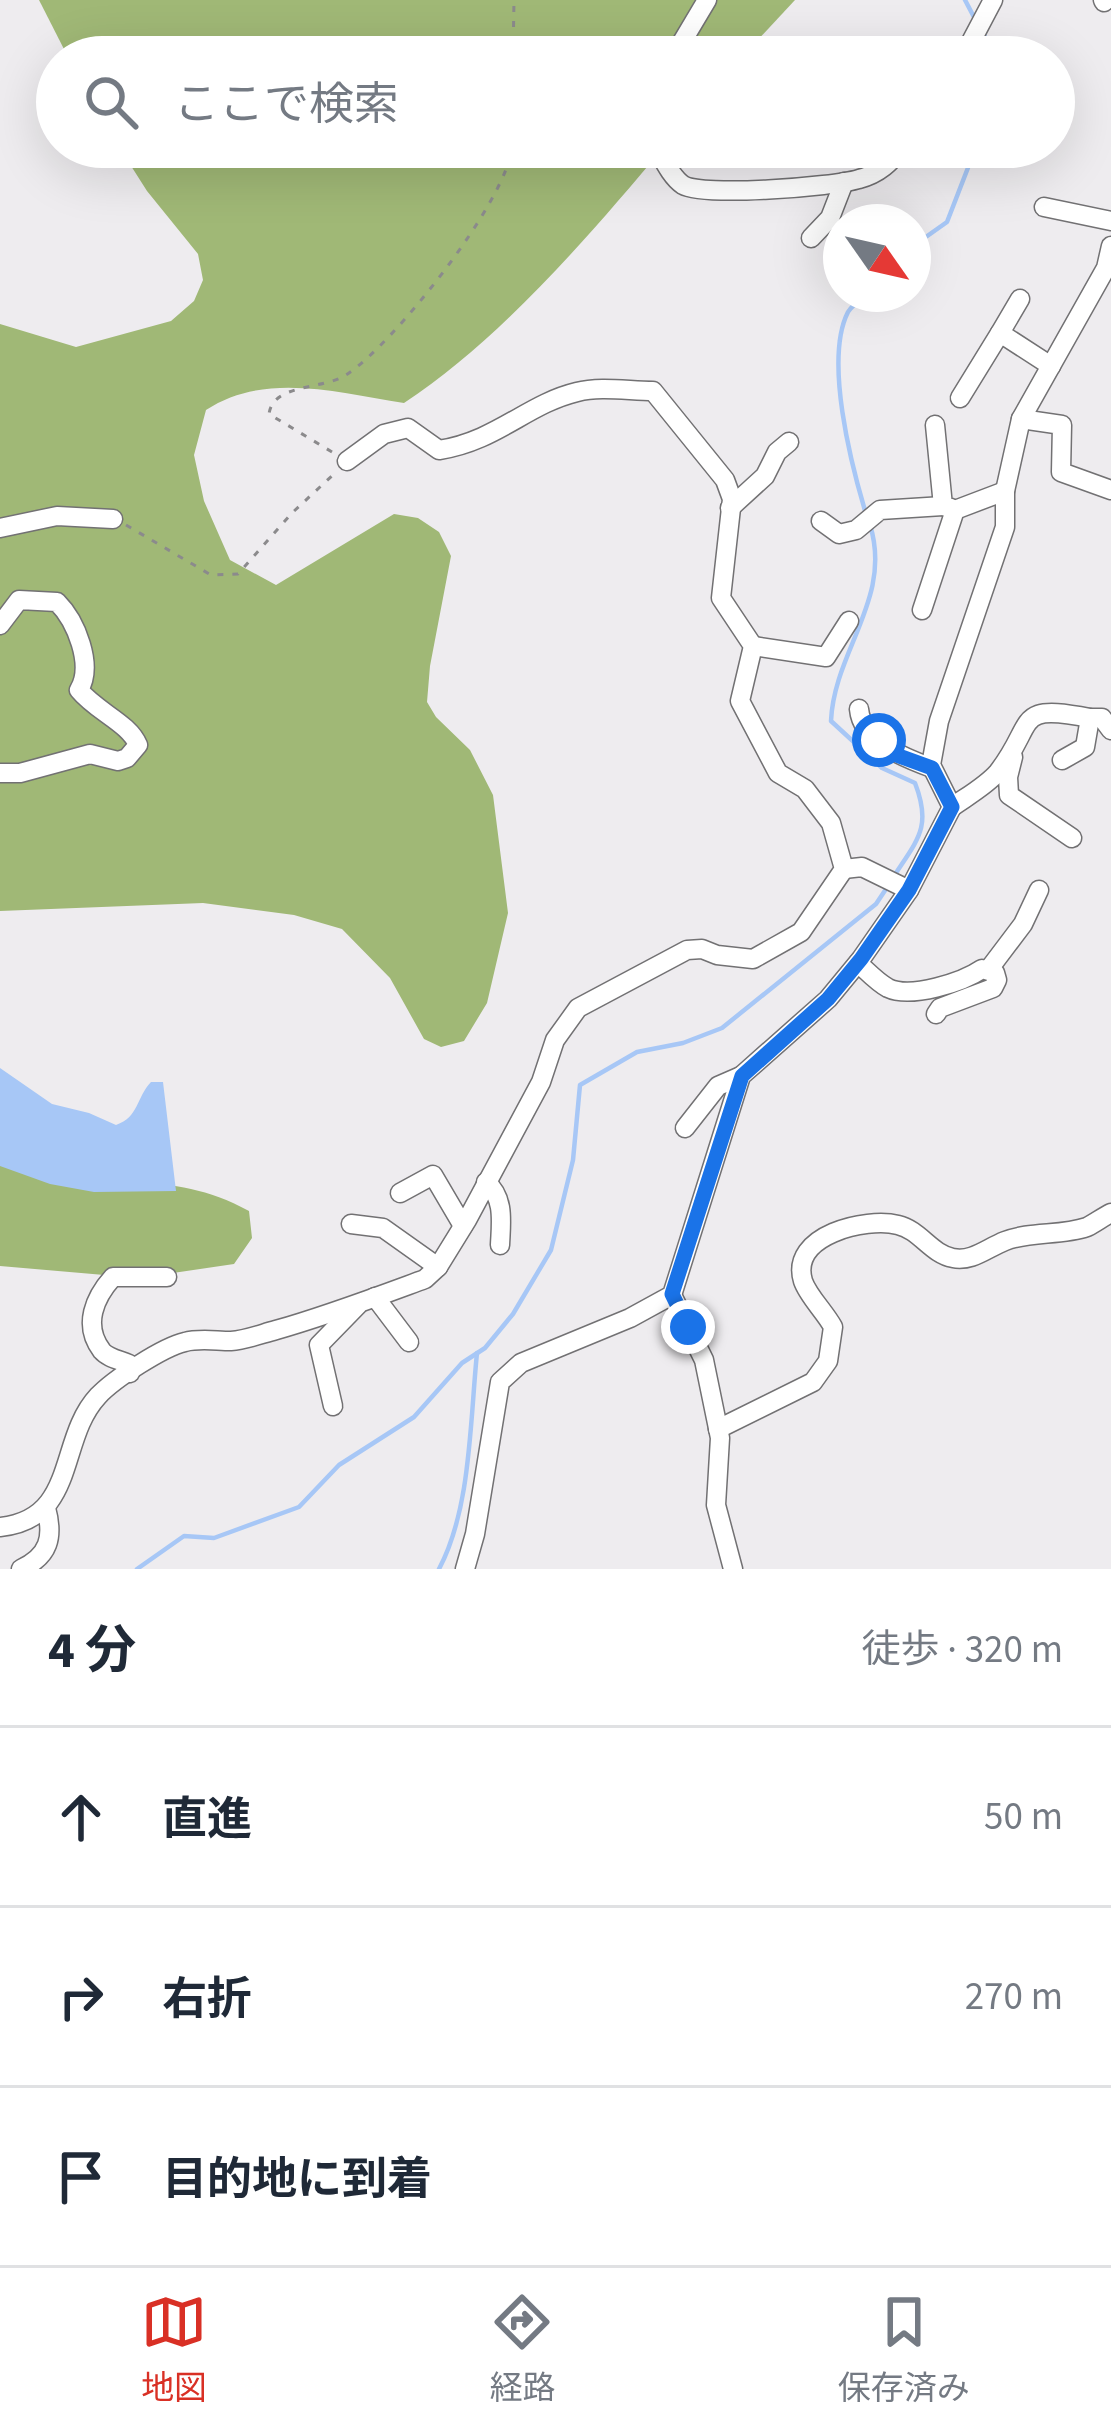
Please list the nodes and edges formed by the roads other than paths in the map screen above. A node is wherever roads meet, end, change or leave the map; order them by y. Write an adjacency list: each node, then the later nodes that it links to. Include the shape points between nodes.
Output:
1 (707, 0): 3 (street)
2 (989, 8): 4 (street)
3 (686, 36)
4 (975, 36)
5 (668, 168): 7 (street, via 684,186 722,191)
6 (885, 168): 7 (street)
7 (844, 182): 8 (street)
8 (839, 204)
9 (1044, 207): 10 (street)
10 (1111, 221)
11 (823, 230): 12 (street)
12 (812, 238)
13 (1111, 246): 14 (street)
14 (1108, 268): 17 (street)
15 (1020, 299): 16 (street)
16 (1000, 332): 17 (street); 18 (street)
17 (1051, 366): 19 (street)
18 (960, 398)
19 (1021, 419): 23 (street, via 1062,425 1061,472); 24 (street)
20 (935, 425): 26 (street)
21 (788, 442): 25 (street)
22 (347, 461): 25 (street, via 407,428 439,450 471,445 579,391 653,392 725,480)
23 (1111, 490)
24 (1005, 491): 26 (street); 39 (street, via 1005,527 939,721)
25 (730, 508): 33 (street, via 721,598)
26 (949, 508): 28 (street, via 877,513 839,534); 30 (street)
27 (113, 519): 29 (street, via 56,516)
28 (821, 521)
29 (0, 528)
30 (922, 610)
31 (849, 621): 33 (street, via 826,657)
32 (0, 625): 40 (street, via 19,600 56,602 81,646 79,690 96,711 132,730 137,745 118,760 90,754)
33 (753, 646): 43 (street, via 740,700 778,773 805,789 831,823)
34 (859, 709): 39 (street, via 879,740)
35 (1090, 718): 36 (street); 37 (street, via 1046,710 1033,715); 38 (street, via 1085,747)
36 (1111, 730)
37 (1012, 747): 41 (street, via 997,773); 42 (street, via 1010,795)
38 (1062, 760)
39 (932, 768): 41 (street)
40 (0, 773)
41 (952, 807): 44 (street)
42 (1072, 838)
43 (844, 869): 44 (street, via 862,867); 51 (street, via 802,932 753,959 687,950 578,1008)
44 (897, 883): 46 (street)
45 (1039, 890): 47 (street)
46 (858, 963): 47 (street, via 898,991 958,983); 49 (street)
47 (989, 969): 48 (street, via 998,980 993,988)
48 (935, 1014)
49 (742, 1076): 50 (street, via 718,1086); 59 (street)
50 (685, 1128)
51 (486, 1182): 55 (street); 56 (street, via 502,1213)
52 (400, 1193): 55 (street, via 433,1175)
53 (1111, 1213): 64 (street, via 971,1258 940,1254 894,1223 819,1238 802,1265 803,1283 833,1327 824,1372)
54 (351, 1224): 57 (street, via 383,1228)
55 (463, 1226): 57 (street)
56 (500, 1245)
57 (438, 1267): 60 (street, via 425,1280)
58 (167, 1277): 62 (street, via 113,1277 96,1296 100,1348 129,1364)
59 (672, 1294): 64 (street, via 704,1360); 68 (street, via 521,1364 500,1382)
60 (368, 1299): 61 (street); 62 (street, via 238,1340 185,1342); 63 (street, via 319,1345)
61 (410, 1342)
62 (130, 1373): 65 (street, via 81,1420)
63 (333, 1406)
64 (718, 1430): 69 (street, via 716,1505)
65 (46, 1508): 66 (street); 67 (street, via 49,1546)
66 (0, 1527)
67 (21, 1569)
68 (465, 1569)
69 (734, 1569)

